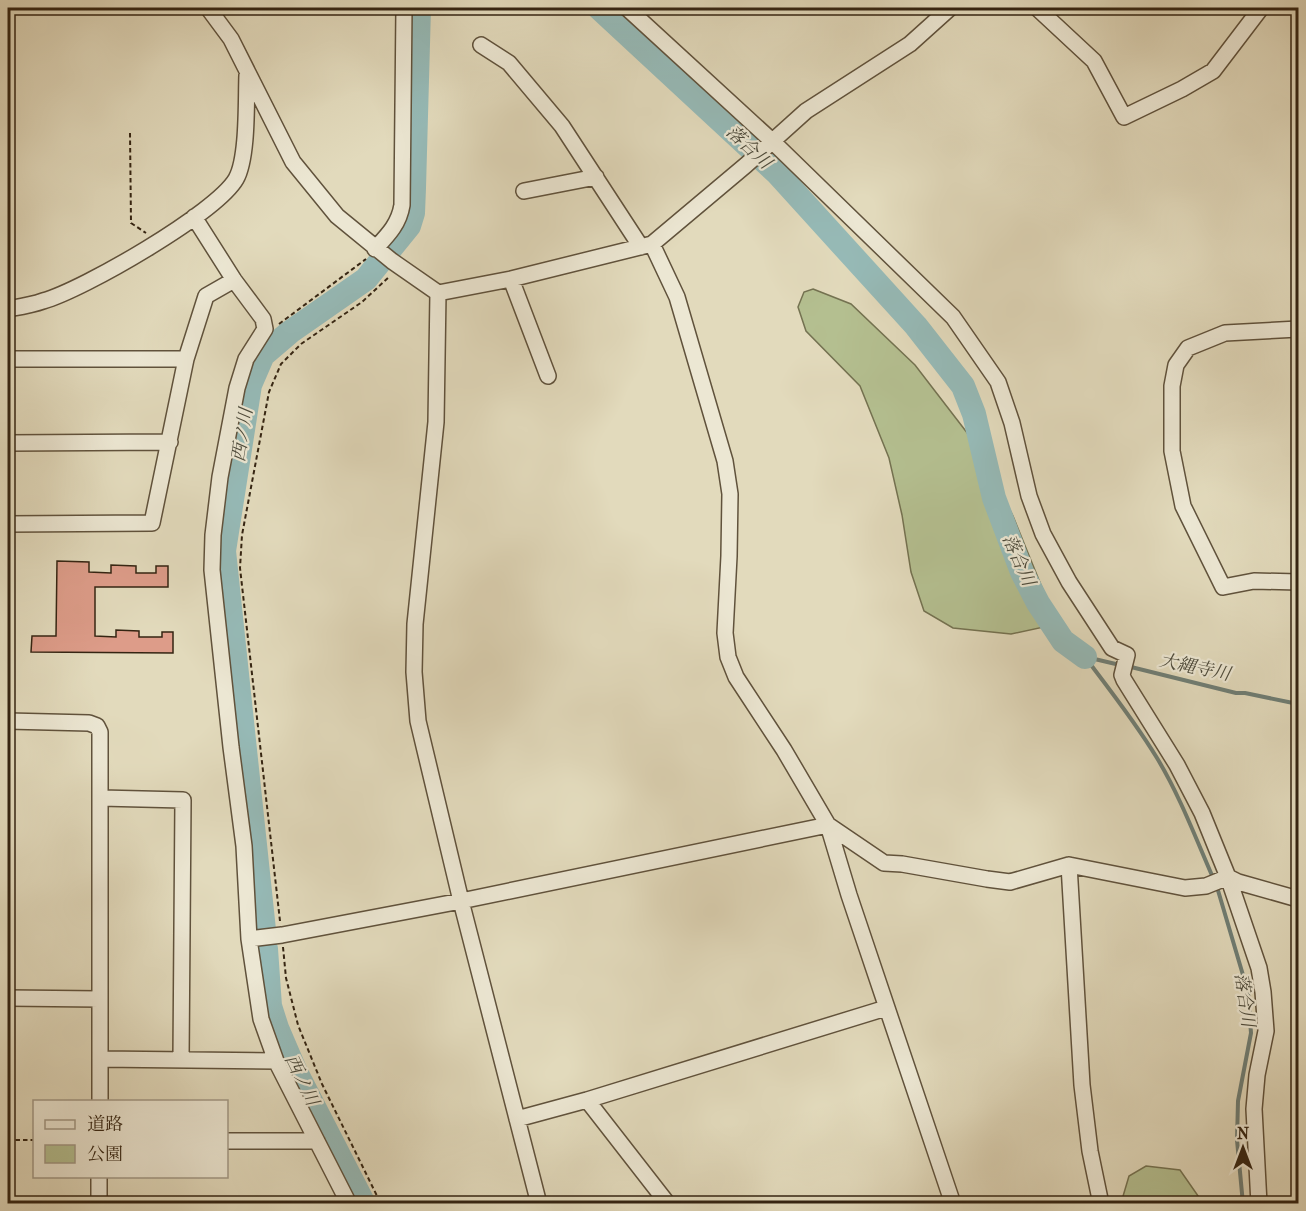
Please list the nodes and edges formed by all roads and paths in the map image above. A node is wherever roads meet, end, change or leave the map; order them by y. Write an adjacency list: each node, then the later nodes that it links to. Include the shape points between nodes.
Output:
1 (208, 8): 8 (street, via 231,39)
2 (405, 8): 16 (street, via 402,205)
3 (627, 8): 10 (street)
4 (950, 8): 10 (street, via 910,45 806,111)
5 (1037, 8): 6 (street, via 1094,61 1124,117 1213,70)
6 (1261, 8)
7 (481, 45): 11 (street, via 509,63 562,126)
8 (247, 72): 13 (street, via 243,151 236,179); 16 (street, via 293,162 337,216)
9 (130, 133): 14 (path, via 131,224)
10 (770, 143): 15 (street); 34 (street, via 953,317 998,382 1043,534 1112,648 1128,655 1124,668 1202,813)
11 (596, 177): 12 (street); 15 (street)
12 (524, 191)
13 (194, 217): 14 (street); 18 (street)
14 (158, 241): 20 (street, via 86,283 44,301)
15 (647, 245): 17 (street); 32 (street, via 677,297 725,461 730,494 725,633 728,657 736,677)
16 (387, 257): 19 (street); 21 (path, via 362,264 281,323); 37 (path, via 362,302 301,344 281,363 269,392 242,535 240,568)
17 (511, 279): 19 (street); 25 (street)
18 (234, 280): 21 (street, via 263,319); 24 (street, via 206,296)
19 (438, 293): 36 (street, via 436,422 415,624 414,672 418,722)
20 (8, 309)
21 (265, 329): 38 (street, via 246,359 237,388 220,477 212,570 244,846)
22 (1299, 329): 29 (street, via 1225,333 1188,348 1176,365 1172,386 1172,451 1183,506 1222,587 1254,580)
23 (8, 359): 24 (street)
24 (186, 359): 26 (street)
25 (548, 376)
26 (170, 442): 27 (street); 28 (street, via 152,523)
27 (8, 443)
28 (8, 524)
29 (1299, 582)
30 (8, 721): 31 (street, via 97,726 101,741)
31 (101, 798): 40 (street); 43 (street, via 183,800)
32 (828, 825): 33 (street, via 884,863 1010,882); 36 (street); 41 (street)
33 (1069, 865): 34 (street, via 1185,888 1206,886); 59 (street, via 1082,1085)
34 (1228, 877): 35 (street); 60 (street, via 1263,992 1266,1031 1254,1109)
35 (1299, 899)
36 (460, 901): 37 (street); 47 (street)
37 (282, 935): 38 (street); 55 (path, via 286,978 298,1025 322,1084)
38 (249, 939): 44 (street, via 261,1019)
39 (8, 998): 40 (street)
40 (99, 999): 42 (street)
41 (886, 1008): 46 (street); 58 (street)
42 (100, 1059): 43 (street); 45 (street)
43 (181, 1059): 44 (street)
44 (276, 1061): 51 (street)
45 (100, 1100)
46 (587, 1100): 47 (street); 57 (street)
47 (517, 1119): 56 (street)
48 (8, 1140): 49 (path)
49 (33, 1140)
50 (228, 1141): 51 (street)
51 (317, 1141): 54 (street)
52 (99, 1178): 53 (street)
53 (99, 1203)
54 (349, 1203)
55 (381, 1203)
56 (539, 1203)
57 (668, 1203)
58 (953, 1203)
59 (1101, 1203)
60 (1259, 1203)

